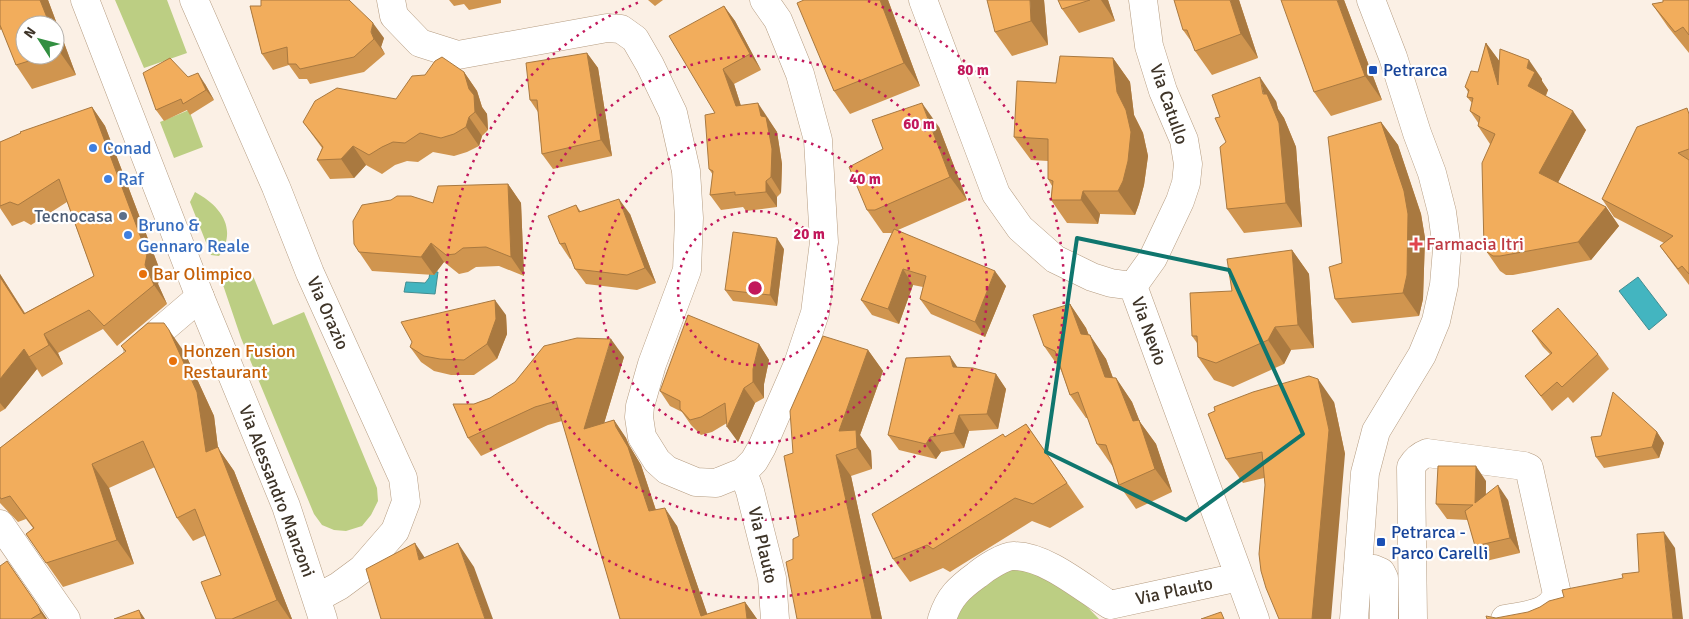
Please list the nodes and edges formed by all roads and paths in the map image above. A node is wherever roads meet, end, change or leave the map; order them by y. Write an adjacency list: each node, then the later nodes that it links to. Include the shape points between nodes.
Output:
1 (85, 0): 9 (street, Via Alessandro Manzoni)
2 (194, 0): 15 (street, Via Orazio, via 276,187 310,274 403,478 406,502 395,531 362,569 339,586)
3 (391, 0): 11 (street, via 394,16 420,43 458,55 607,28 621,30 635,39 673,112 686,171 689,218 687,270 640,406 642,437 657,461 667,470 696,482 716,483)
4 (764, 0): 11 (street, via 778,20 800,74 818,140 824,242 815,313 798,364 762,447)
5 (923, 0): 8 (street, Via Nevio, via 996,194 1020,228 1055,259 1092,277)
6 (1143, 0): 8 (street, Via Catullo, via 1149,46 1163,91 1184,140 1188,164 1180,201 1153,258)
7 (1371, 0): 13 (street, via 1432,173 1447,249 1436,321 1422,355 1376,431 1364,473)
8 (1133, 286): 14 (street, Via Nevio)
9 (200, 297): 10 (street); 15 (street, Via Alessandro Manzoni, via 286,506)
10 (122, 363)
11 (743, 472): 18 (street, Via Plauto, via 772,578)
12 (0, 524): 17 (street)
13 (1358, 570): 21 (street); 22 (street, via 1381,572 1384,578)
14 (1239, 577): 16 (street, Via Plauto); 20 (street, Via Nevio)
15 (320, 608)
16 (1113, 612): 19 (street, Via Plauto, via 1041,561 1013,555 986,568 959,588 946,606)
17 (66, 619)
18 (775, 619)
19 (942, 619)
20 (1255, 619)
21 (1354, 619)
22 (1384, 619)
23 (1413, 619): 24 (street, via 1411,467 1427,453 1529,468 1557,594 1549,608)
24 (1506, 619)

